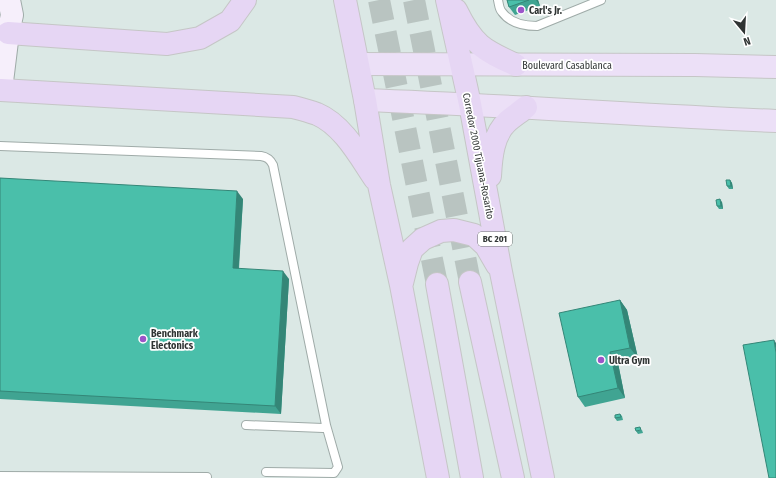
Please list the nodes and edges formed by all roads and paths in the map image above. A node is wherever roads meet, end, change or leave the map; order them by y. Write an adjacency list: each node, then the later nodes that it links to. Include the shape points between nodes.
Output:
1 (9, 0): 8 (main road, via 12,15)
2 (245, 0): 8 (highway, via 230,21 200,38 167,44)
3 (345, 0): 9 (highway)
4 (447, 0): 10 (highway, Corredor 2000 Tijuana-Rosarito / BC 201)
5 (452, 0): 11 (highway, via 473,39 489,52)
6 (498, 0): 7 (lane, via 501,12 526,26 537,26)
7 (601, 0)
8 (8, 33): 13 (main road)
9 (358, 64): 10 (main road, Boulevard Casablanca); 14 (highway)
10 (461, 65): 11 (main road, Boulevard Casablanca); 15 (highway, Corredor 2000 Tijuana-Rosarito / BC 201)
11 (516, 65): 12 (main road, Boulevard Casablanca, via 696,65)
12 (776, 68)
13 (1, 90): 19 (highway, via 293,107 318,115 339,129)
14 (365, 100): 15 (main road); 19 (highway)
15 (470, 104): 16 (main road); 20 (highway, Corredor 2000 Tijuana-Rosarito / BC 201)
16 (526, 108): 17 (main road); 20 (highway, via 507,122 498,135 491,154)
17 (776, 121)
18 (0, 146): 26 (lane, via 261,156 270,160)
19 (379, 185): 24 (highway)
20 (488, 203): 21 (highway, Corredor 2000 Tijuana-Rosarito / BC 201)
21 (501, 272): 24 (highway, via 486,246 474,235 454,230 441,231 423,239 412,249); 33 (highway, Corredor 2000 Tijuana-Rosarito / BC 201)
22 (470, 282): 32 (highway)
23 (436, 284): 31 (highway)
24 (401, 285): 30 (highway)
25 (246, 425): 26 (lane, via 323,428)
26 (326, 425): 27 (lane, via 338,467 334,473)
27 (266, 472)
28 (0, 476): 29 (lane)
29 (207, 477)
30 (438, 478)
31 (472, 478)
32 (513, 478)
33 (543, 478)

